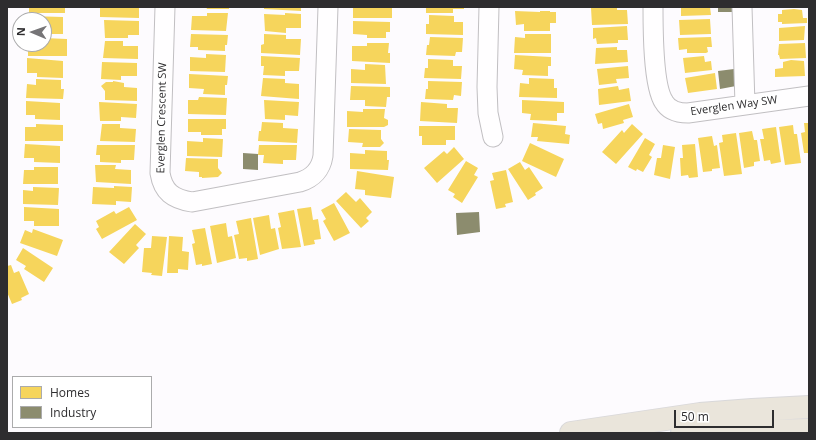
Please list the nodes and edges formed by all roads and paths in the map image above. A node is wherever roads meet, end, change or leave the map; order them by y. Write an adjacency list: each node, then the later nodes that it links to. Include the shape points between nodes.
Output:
1 (165, 7): 2 (street, Everglen Crescent SW, via 161,181 169,193 181,200 192,202 300,182 312,176 318,169 323,156)
2 (328, 7)
3 (488, 7): 8 (street, via 487,87 488,113)
4 (653, 7): 7 (street, Everglen Way SW, via 656,71 664,103 681,113)
5 (742, 7): 7 (street)
6 (809, 96): 7 (street, Everglen Way SW)
7 (745, 105)
8 (493, 137)
9 (809, 407): 11 (highway, via 700,414)
10 (809, 430): 12 (highway)
11 (571, 433)
12 (682, 433)

